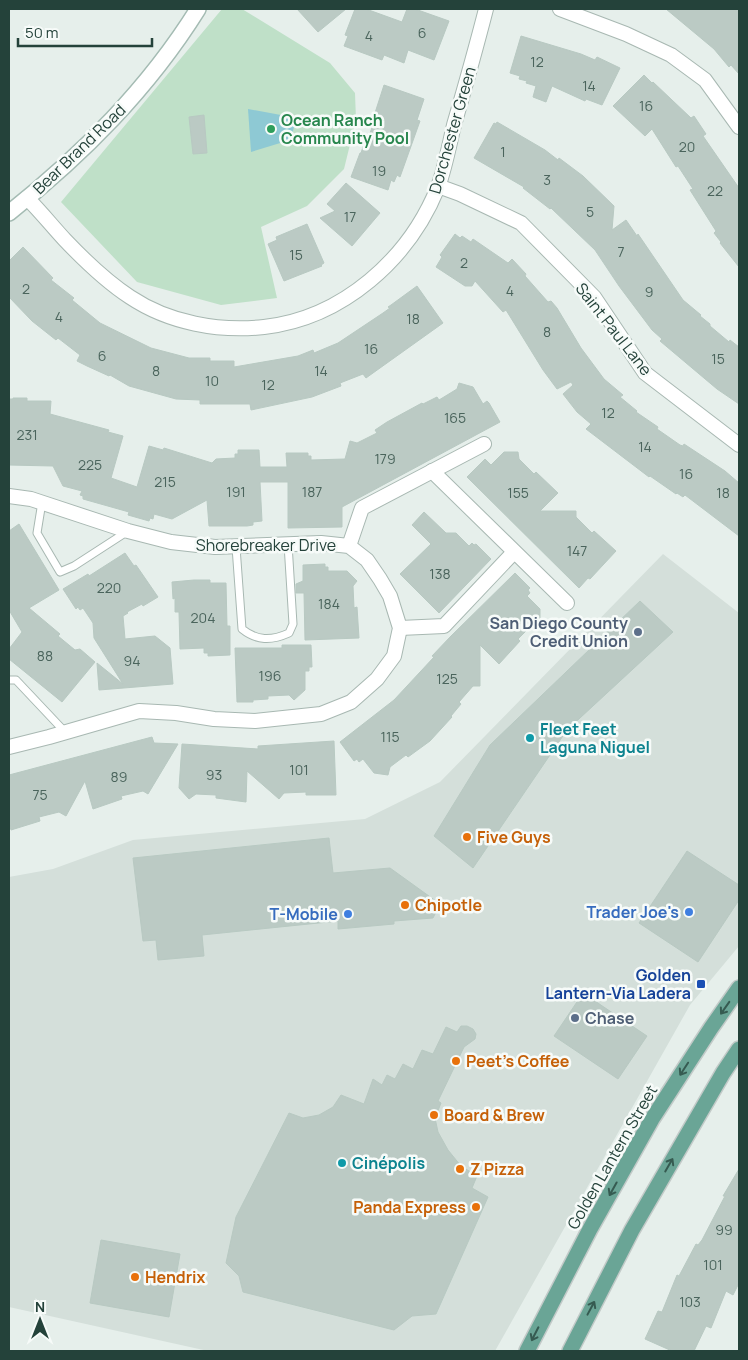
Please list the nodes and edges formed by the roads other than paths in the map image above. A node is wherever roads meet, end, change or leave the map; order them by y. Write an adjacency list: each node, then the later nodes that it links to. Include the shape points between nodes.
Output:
1 (198, 9): 6 (street, Bear Brand Road, via 177,42 105,128)
2 (486, 9): 5 (street, Dorchester Green)
3 (560, 9): 4 (street, via 671,54 705,80)
4 (739, 127)
5 (438, 186): 6 (street, Dorchester Green, via 403,247 371,281 344,300 312,315 277,326 244,329 179,320 144,306 100,274); 9 (street, Saint Paul Lane, via 522,223 594,297 645,373)
6 (27, 198): 7 (street, Bear Brand Road)
7 (9, 213)
8 (484, 444): 10 (street)
9 (739, 445)
10 (432, 472): 16 (street, via 362,508); 17 (street)
11 (9, 496): 12 (street, Shorebreaker Drive)
12 (42, 502): 13 (street, Shorebreaker Drive); 13 (lane, via 37,533 60,572)
13 (128, 530): 15 (street, Shorebreaker Drive, via 171,542)
14 (288, 544): 15 (street, Shorebreaker Drive); 15 (lane, via 293,624 289,633 258,639 242,629); 16 (street, Shorebreaker Drive)
15 (236, 546)
16 (349, 546): 19 (street, Shorebreaker Drive, via 367,560 380,579 390,596)
17 (514, 552): 18 (street); 19 (street, via 444,626)
18 (567, 603)
19 (400, 628): 21 (street, Shorebreaker Drive, via 394,656 377,679 351,702 321,714 255,721 139,711)
20 (9, 680): 21 (lane, via 16,680)
21 (66, 733): 22 (street, Shorebreaker Drive)
22 (9, 747)
23 (739, 988): 25 (main road, Golden Lantern Street, one-way to 25, via 652,1118)
24 (739, 1049): 26 (main road, one-way to 24, via 632,1230)
25 (527, 1351)
26 (570, 1351)

